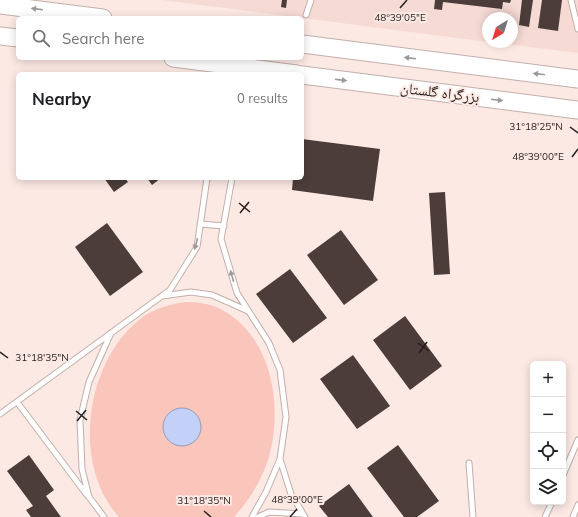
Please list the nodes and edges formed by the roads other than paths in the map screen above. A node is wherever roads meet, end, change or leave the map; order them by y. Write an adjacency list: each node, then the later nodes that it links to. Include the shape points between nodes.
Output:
1 (310, 0): 4 (lane)
2 (571, 0): 6 (lane)
3 (0, 5): 5 (highway, one-way to 3)
4 (306, 15)
5 (87, 16)
6 (578, 29)
7 (0, 36): 8 (highway)
8 (16, 38)
9 (304, 44): 15 (highway, بزرگراه گلستان, one-way to 9)
10 (179, 60): 12 (highway)
11 (186, 60): 13 (highway)
12 (190, 72)
13 (279, 72)
14 (304, 75): 16 (highway, بزرگراه گلستان, one-way to 16)
15 (578, 79)
16 (578, 110)
17 (207, 180): 19 (lane)
18 (232, 180): 20 (lane)
19 (200, 224): 20 (lane); 21 (lane, one-way to 21, via 196,247 170,290)
20 (224, 226): 22 (lane, one-way to 20, via 237,293 222,239)
21 (161, 296): 22 (lane, via 191,292 212,295); 23 (lane)
22 (248, 311): 27 (lane, via 269,343 280,370 286,417)
23 (112, 332): 24 (lane); 30 (lane, via 89,382 80,420 82,468)
24 (17, 402): 25 (lane); 30 (lane)
25 (0, 414)
26 (578, 440): 29 (lane)
27 (280, 459): 33 (lane, via 291,494); 35 (lane)
28 (469, 463): 37 (lane)
29 (566, 469)
30 (89, 497): 34 (lane)
31 (551, 505): 38 (lane)
32 (578, 505): 39 (lane)
33 (304, 515): 36 (lane, via 269,512)
34 (104, 517)
35 (252, 517)
36 (258, 517)
37 (473, 517)
38 (545, 517)
39 (573, 517)

